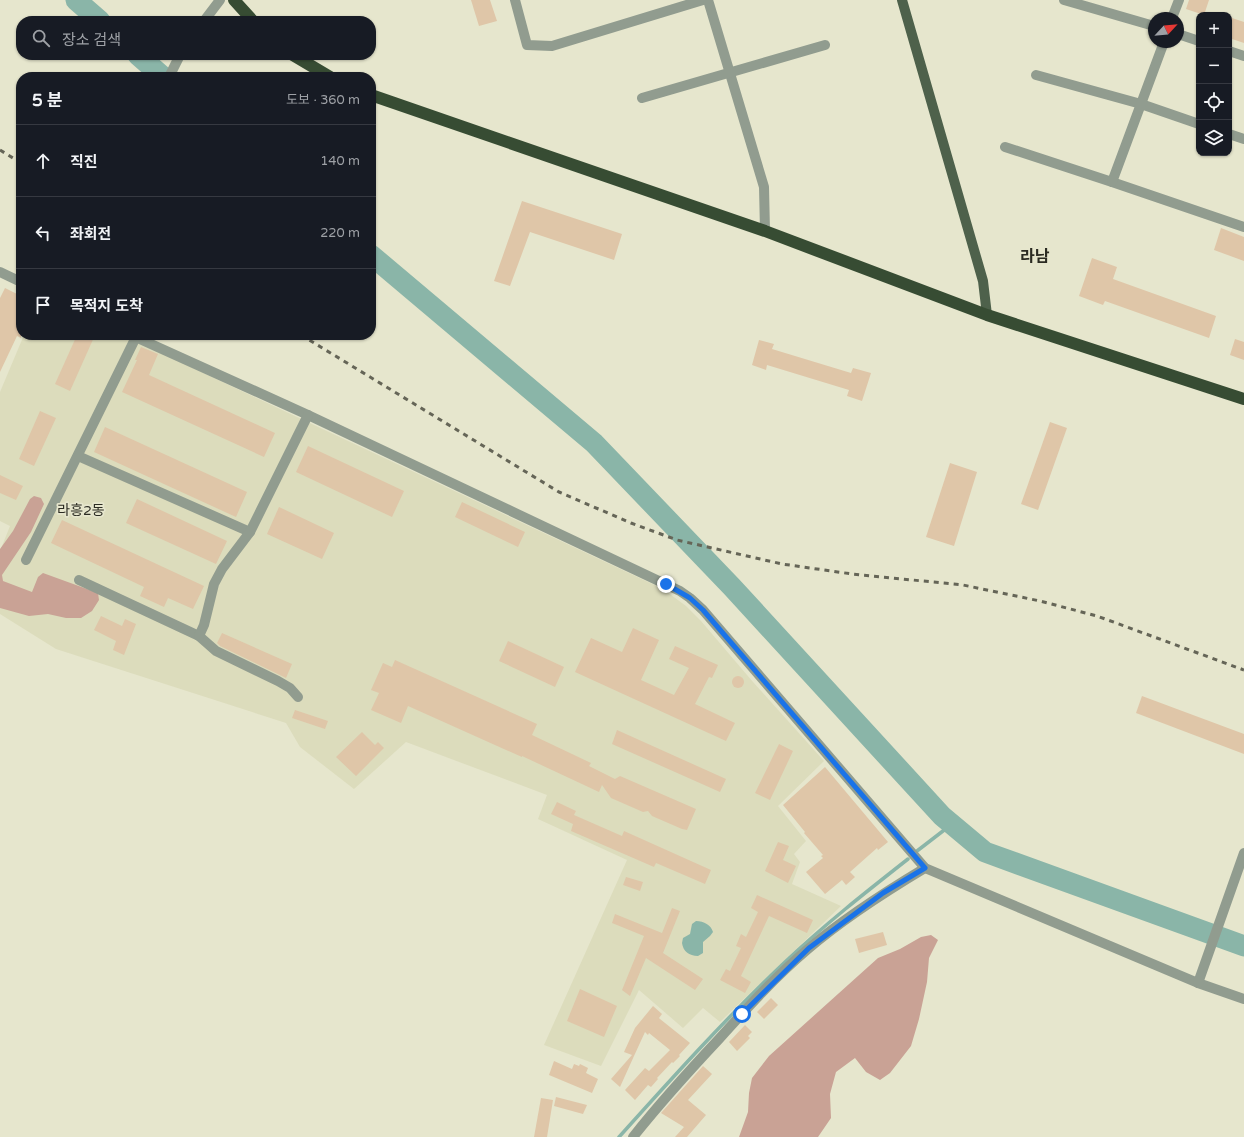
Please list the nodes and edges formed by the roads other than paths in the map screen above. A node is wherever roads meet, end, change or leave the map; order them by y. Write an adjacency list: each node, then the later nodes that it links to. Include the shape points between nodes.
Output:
1 (220, 0): 10 (street)
2 (234, 0): 11 (highway)
3 (515, 0): 4 (street, via 527,45 552,46)
4 (703, 0)
5 (708, 0): 23 (street)
6 (902, 0): 37 (main road, via 983,280)
7 (1064, 0): 12 (street)
8 (1179, 0): 9 (street)
9 (1174, 12)
10 (208, 16)
11 (249, 16)
12 (1148, 24)
13 (1184, 36): 14 (street)
14 (1196, 40)
15 (826, 45): 23 (street)
16 (1162, 48): 27 (street)
17 (1232, 52): 18 (street)
18 (1244, 56)
19 (178, 60): 21 (street)
20 (301, 60): 22 (highway)
21 (172, 72)
22 (322, 72)
23 (730, 72): 26 (street); 34 (street, via 764,187)
24 (1036, 74): 27 (street)
25 (376, 97): 34 (highway)
26 (642, 98)
27 (1141, 104): 28 (street); 32 (street)
28 (1196, 123)
29 (1232, 135): 30 (street)
30 (1244, 139)
31 (1005, 147): 32 (street)
32 (1112, 182): 33 (street)
33 (1244, 227)
34 (765, 231): 37 (highway)
35 (0, 272): 36 (street)
36 (16, 280)
37 (988, 315): 40 (highway)
38 (132, 340): 42 (street)
39 (143, 340): 41 (street)
40 (1244, 399)
41 (308, 415): 43 (street); 49 (street, via 666,584 690,598)
42 (78, 456): 43 (street); 44 (street)
43 (250, 532): 46 (street, via 214,584)
44 (26, 560)
45 (79, 580): 46 (street)
46 (199, 636): 47 (street, via 216,651 278,681 290,688)
47 (298, 697)
48 (1244, 853): 50 (street)
49 (925, 868): 50 (street); 52 (street, via 883,893 794,961 660,1103)
50 (1198, 983): 51 (street)
51 (1244, 998)
52 (633, 1137)

